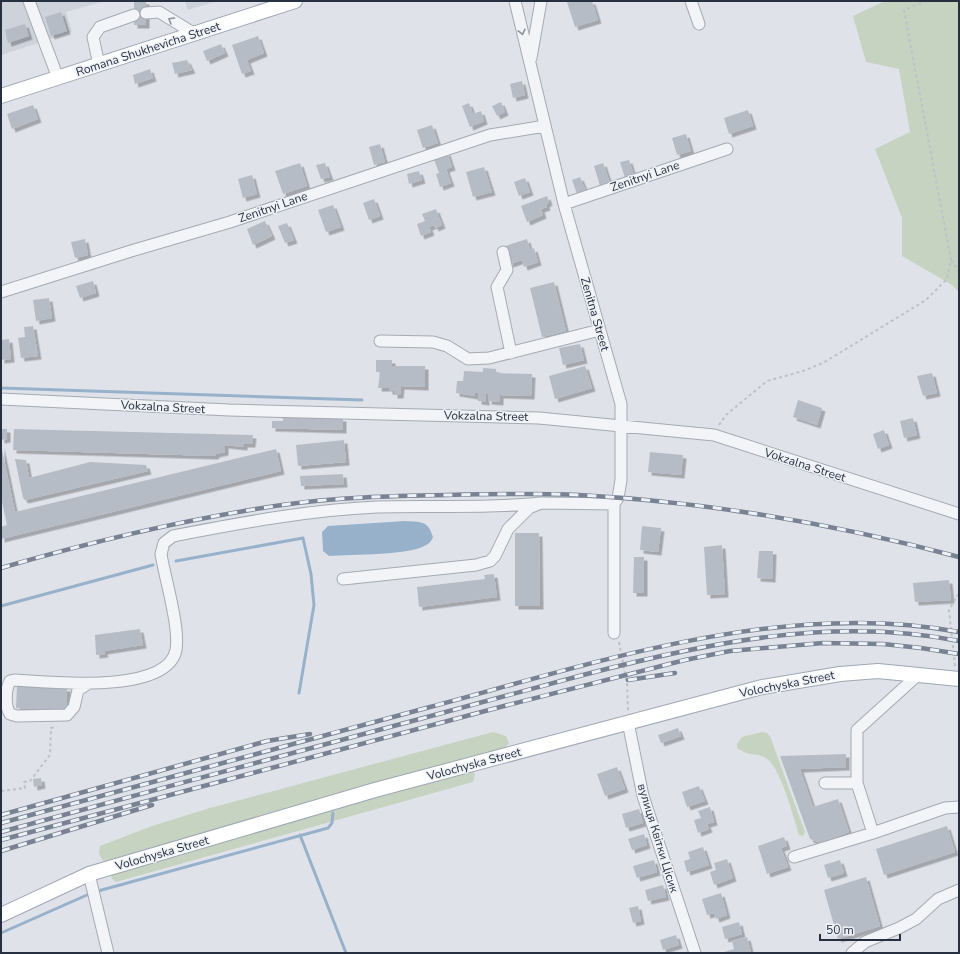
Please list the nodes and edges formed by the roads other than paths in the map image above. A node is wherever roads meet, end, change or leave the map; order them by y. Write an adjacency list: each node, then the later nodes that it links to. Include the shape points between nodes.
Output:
1 (29, 1): 12 (street)
2 (295, 1): 9 (main road, Romana Shukhevicha Street)
3 (515, 1): 10 (street, Zenitna Street, one-way to 10)
4 (541, 1): 10 (street)
5 (691, 1): 8 (street)
6 (146, 13): 9 (street, one-way to 6, via 159,12)
7 (134, 15): 11 (street, via 100,27 93,37)
8 (699, 24)
9 (195, 34): 11 (main road, Romana Shukhevicha Street)
10 (530, 62): 14 (street, Zenitna Street)
11 (99, 65): 12 (main road, Romana Shukhevicha Street)
12 (58, 78): 13 (main road, Romana Shukhevicha Street)
13 (1, 96)
14 (545, 126): 16 (street, Zenitna Street); 18 (street, Zenitnyi Lane, via 490,136 230,222)
15 (727, 149): 16 (street, Zenitnyi Lane)
16 (564, 204): 19 (street, Zenitna Street)
17 (502, 252): 21 (street, via 507,270 497,287)
18 (1, 292)
19 (600, 330): 21 (street); 23 (street, Zenitna Street, via 621,404)
20 (380, 341): 21 (street, via 433,342 447,346 468,359)
21 (511, 353)
22 (1, 399): 23 (street, Vokzalna Street, via 229,410 539,418)
23 (622, 426): 25 (street, Zenitna Street, via 621,480 618,498); 26 (street, Vokzalna Street, via 714,435)
24 (541, 503): 25 (street); 27 (street, via 529,508 514,521 495,556 490,560 476,565); 31 (street, via 506,507 377,507 303,513 172,536 164,543 161,554 176,634 176,651 171,662 164,670 153,675 120,682)
25 (614, 504): 28 (street, Zenitna Street)
26 (959, 514)
27 (343, 578)
28 (614, 632)
29 (919, 674): 30 (main road, Volochyska Street); 32 (main road, Volochyska Street, via 878,671 840,674 762,687); 34 (street, via 857,730)
30 (957, 678)
31 (89, 682): 31 (street, via 10,681 6,708 10,714 17,716 67,715 74,707 78,690)
32 (628, 722): 38 (main road, Volochyska Street, via 375,790); 42 (street, вулиця Квітки Цісик, via 643,796)
33 (825, 783): 34 (street)
34 (857, 783): 36 (street)
35 (959, 808): 36 (street, via 945,808)
36 (873, 833): 37 (street)
37 (794, 857)
38 (89, 874): 40 (main road, Volochyska Street); 41 (street)
39 (959, 890): 43 (street, via 938,899 916,919 865,942)
40 (1, 914)
41 (108, 953)
42 (695, 953)
43 (852, 953)

